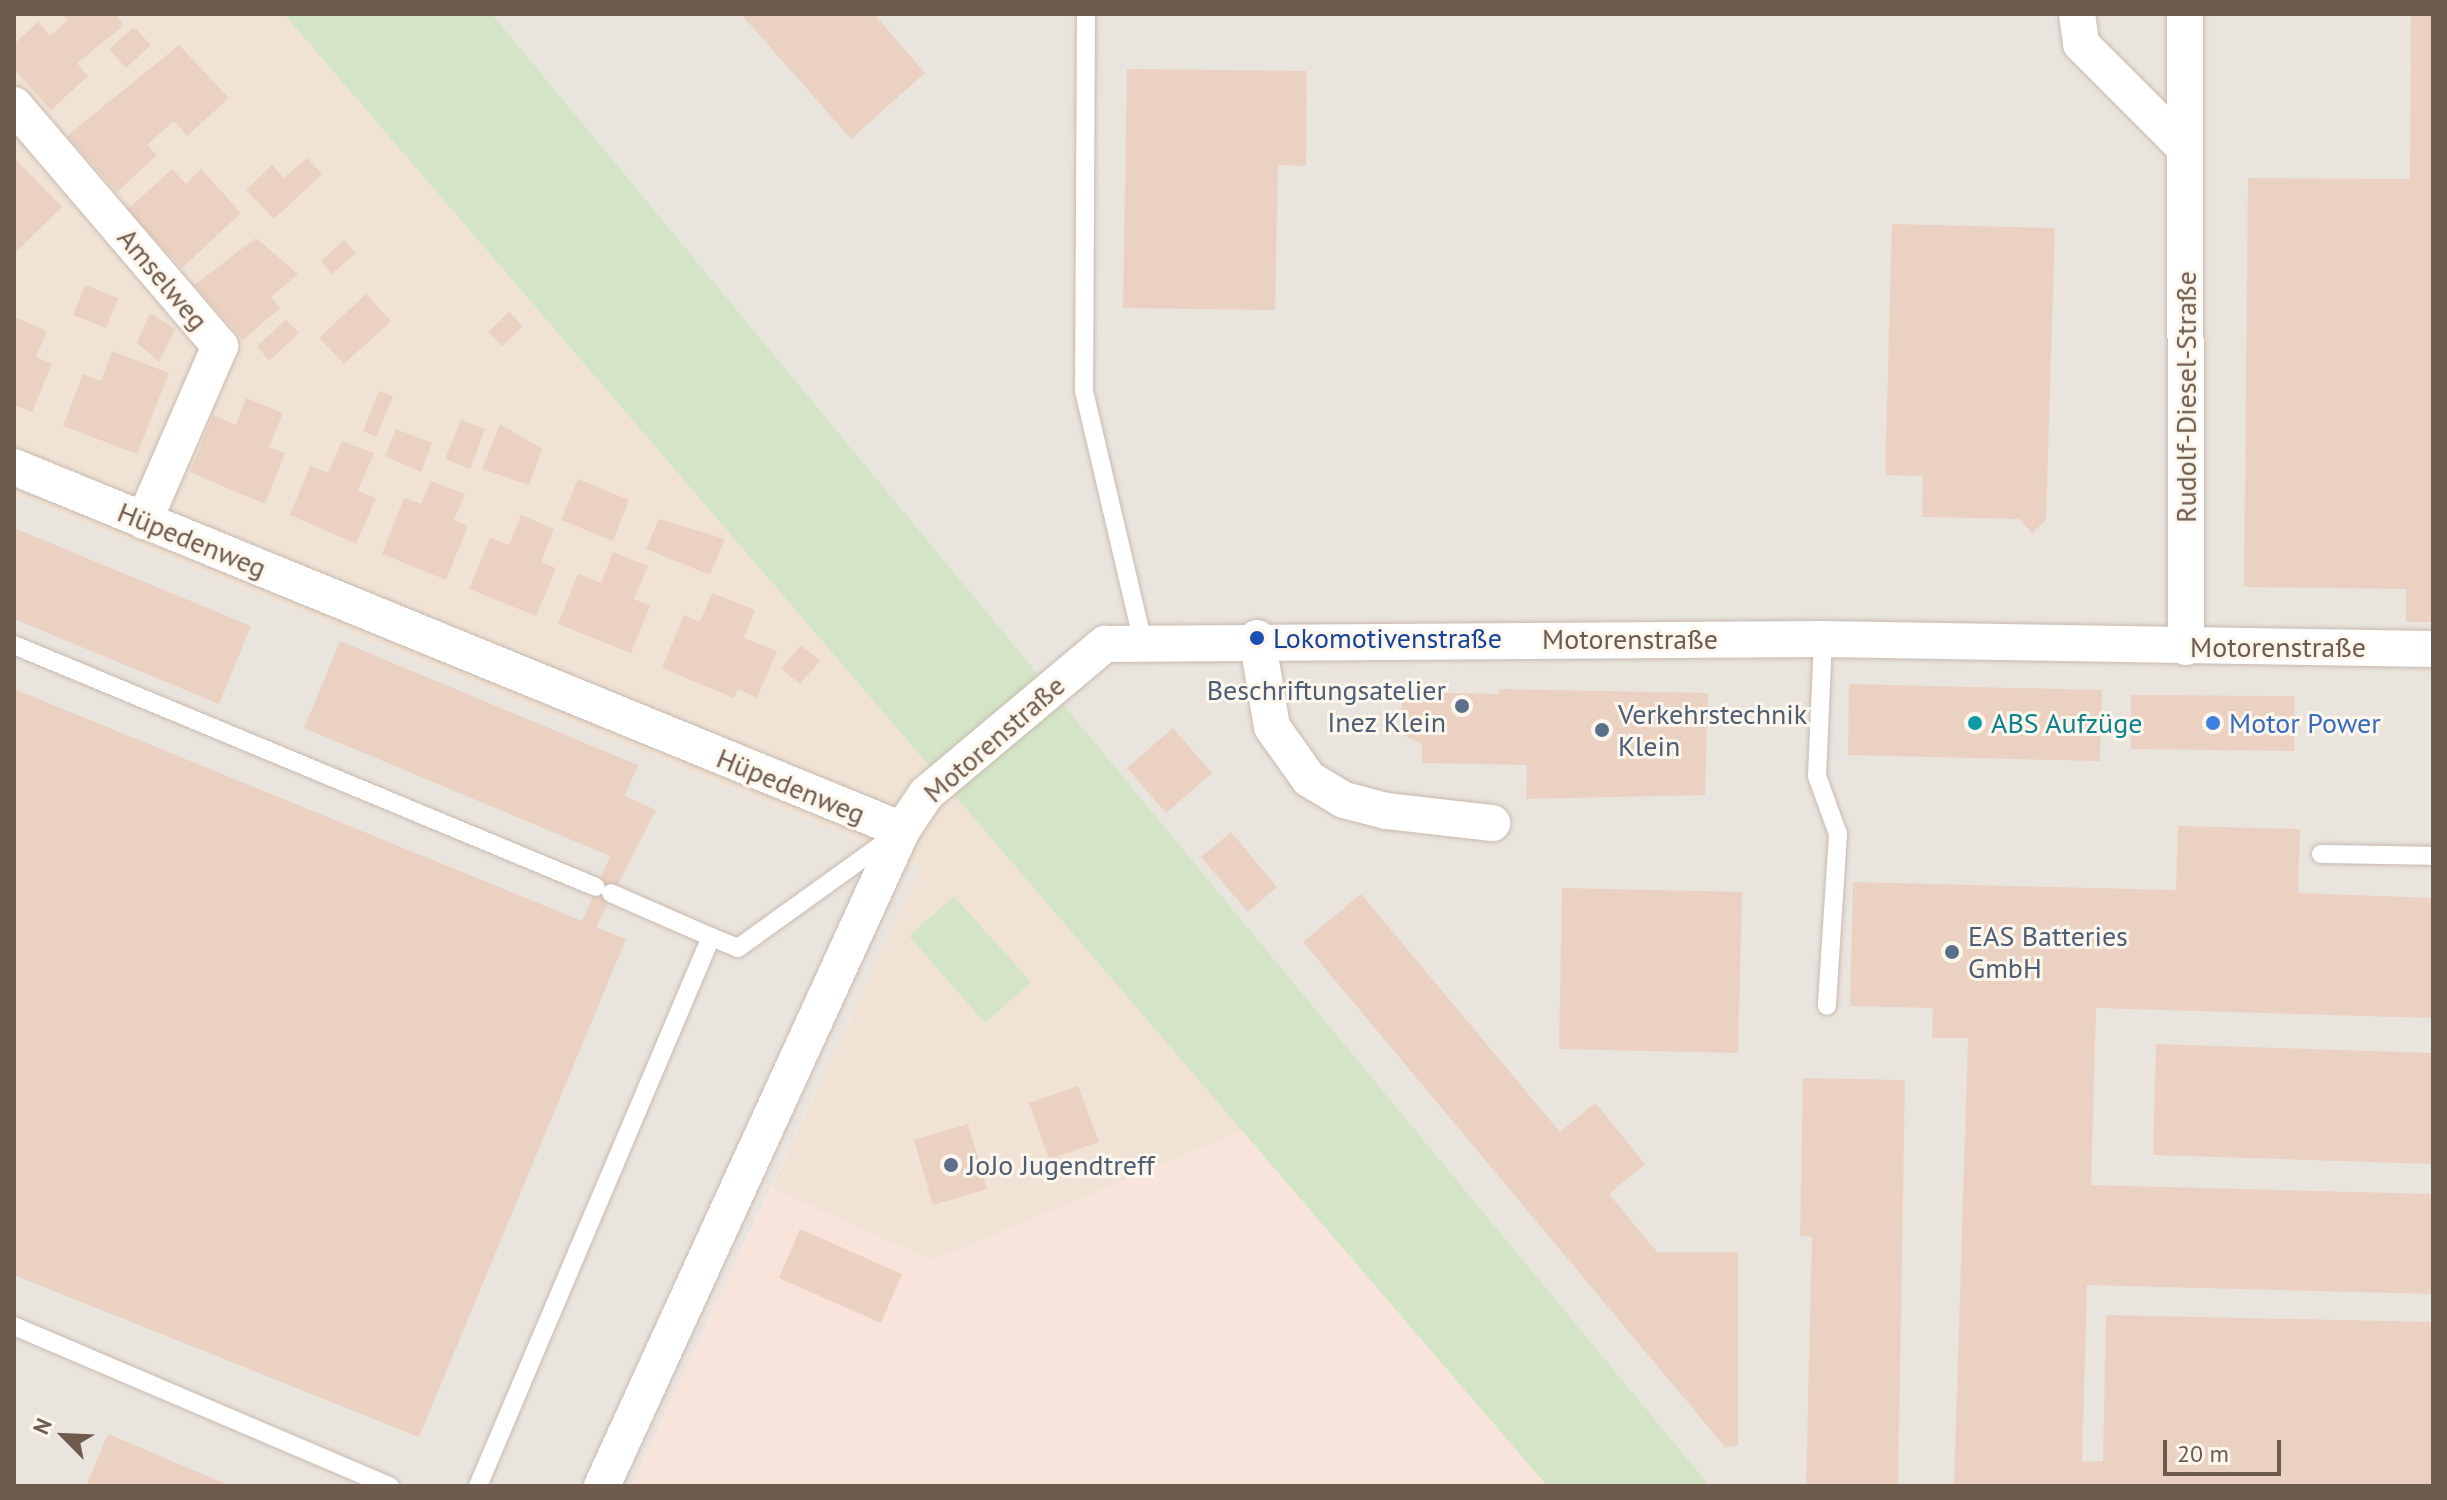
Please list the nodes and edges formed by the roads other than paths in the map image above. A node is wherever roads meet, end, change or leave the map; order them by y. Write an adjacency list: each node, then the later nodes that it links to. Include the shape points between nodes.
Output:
1 (1086, 14): 9 (lane, via 1084,391)
2 (2077, 14): 5 (street, via 2081,44)
3 (2185, 14): 5 (street, Rudolf-Diesel-Straße)
4 (14, 105): 7 (street, Amselweg, via 220,346)
5 (2185, 148): 12 (street, Rudolf-Diesel-Straße)
6 (14, 467): 7 (street, Hüpedenweg)
7 (144, 521): 15 (street, Hüpedenweg)
8 (1257, 638): 9 (street, Motorenstraße); 10 (street, Motorenstraße); 14 (street, via 1272,727 1309,779 1344,800 1386,811)
9 (1142, 639): 15 (street, Motorenstraße, via 1105,644 926,794)
10 (1823, 639): 12 (street, Motorenstraße); 19 (lane, via 1817,776 1838,834)
11 (14, 645): 18 (lane)
12 (2186, 647): 13 (street, Motorenstraße)
13 (2433, 649)
14 (1492, 823)
15 (902, 830): 18 (lane, via 738,948); 23 (street, Hüpedenweg)
16 (2321, 854): 17 (lane)
17 (2433, 856)
18 (711, 937): 22 (lane)
19 (1827, 1006)
20 (14, 1326): 21 (lane)
21 (390, 1486)
22 (478, 1486)
23 (602, 1486)

